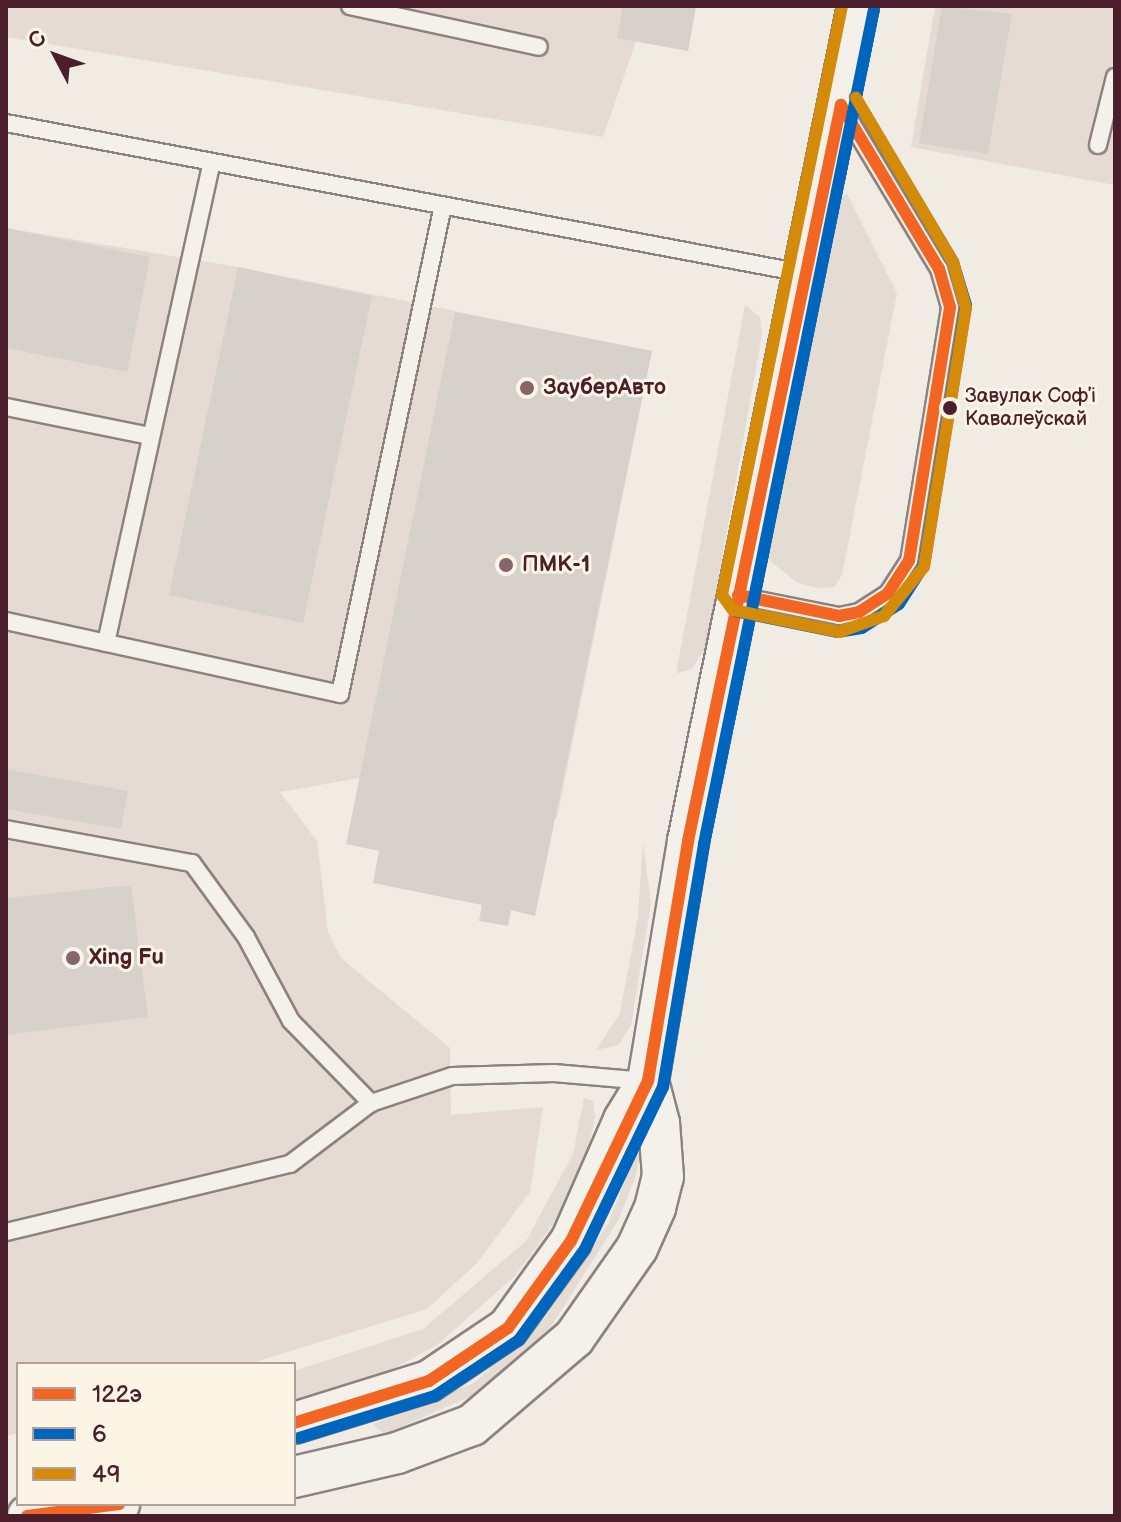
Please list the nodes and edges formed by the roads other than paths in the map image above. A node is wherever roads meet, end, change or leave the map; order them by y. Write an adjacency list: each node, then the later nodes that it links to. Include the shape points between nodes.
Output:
1 (350, 6): 3 (lane)
2 (858, 6): 5 (street)
3 (539, 47)
4 (1115, 77): 7 (lane)
5 (841, 105): 10 (street); 13 (lane, via 939,269 950,307 909,561 888,593 859,612 839,616)
6 (6, 123): 8 (lane)
7 (1098, 145)
8 (211, 165): 9 (lane); 12 (lane)
9 (442, 208): 10 (lane); 15 (lane, via 340,694)
10 (805, 274): 13 (street)
11 (6, 407): 12 (lane)
12 (150, 436): 15 (lane)
13 (738, 595): 17 (street)
14 (6, 621): 15 (lane)
15 (106, 643)
16 (6, 829): 18 (lane, via 192,863 246,937 291,1021)
17 (648, 1081): 18 (lane, via 491,1072 452,1076); 20 (street, via 624,1120 578,1229 508,1328 429,1381); 21 (street, via 659,1123 663,1177 655,1208 637,1248 574,1338 523,1388 472,1425 397,1453)
18 (371, 1103): 19 (lane, via 290,1164)
19 (6, 1232)
20 (296, 1422)
21 (296, 1477)
22 (54, 1506): 24 (street)
23 (104, 1506): 24 (street)
24 (27, 1516)

